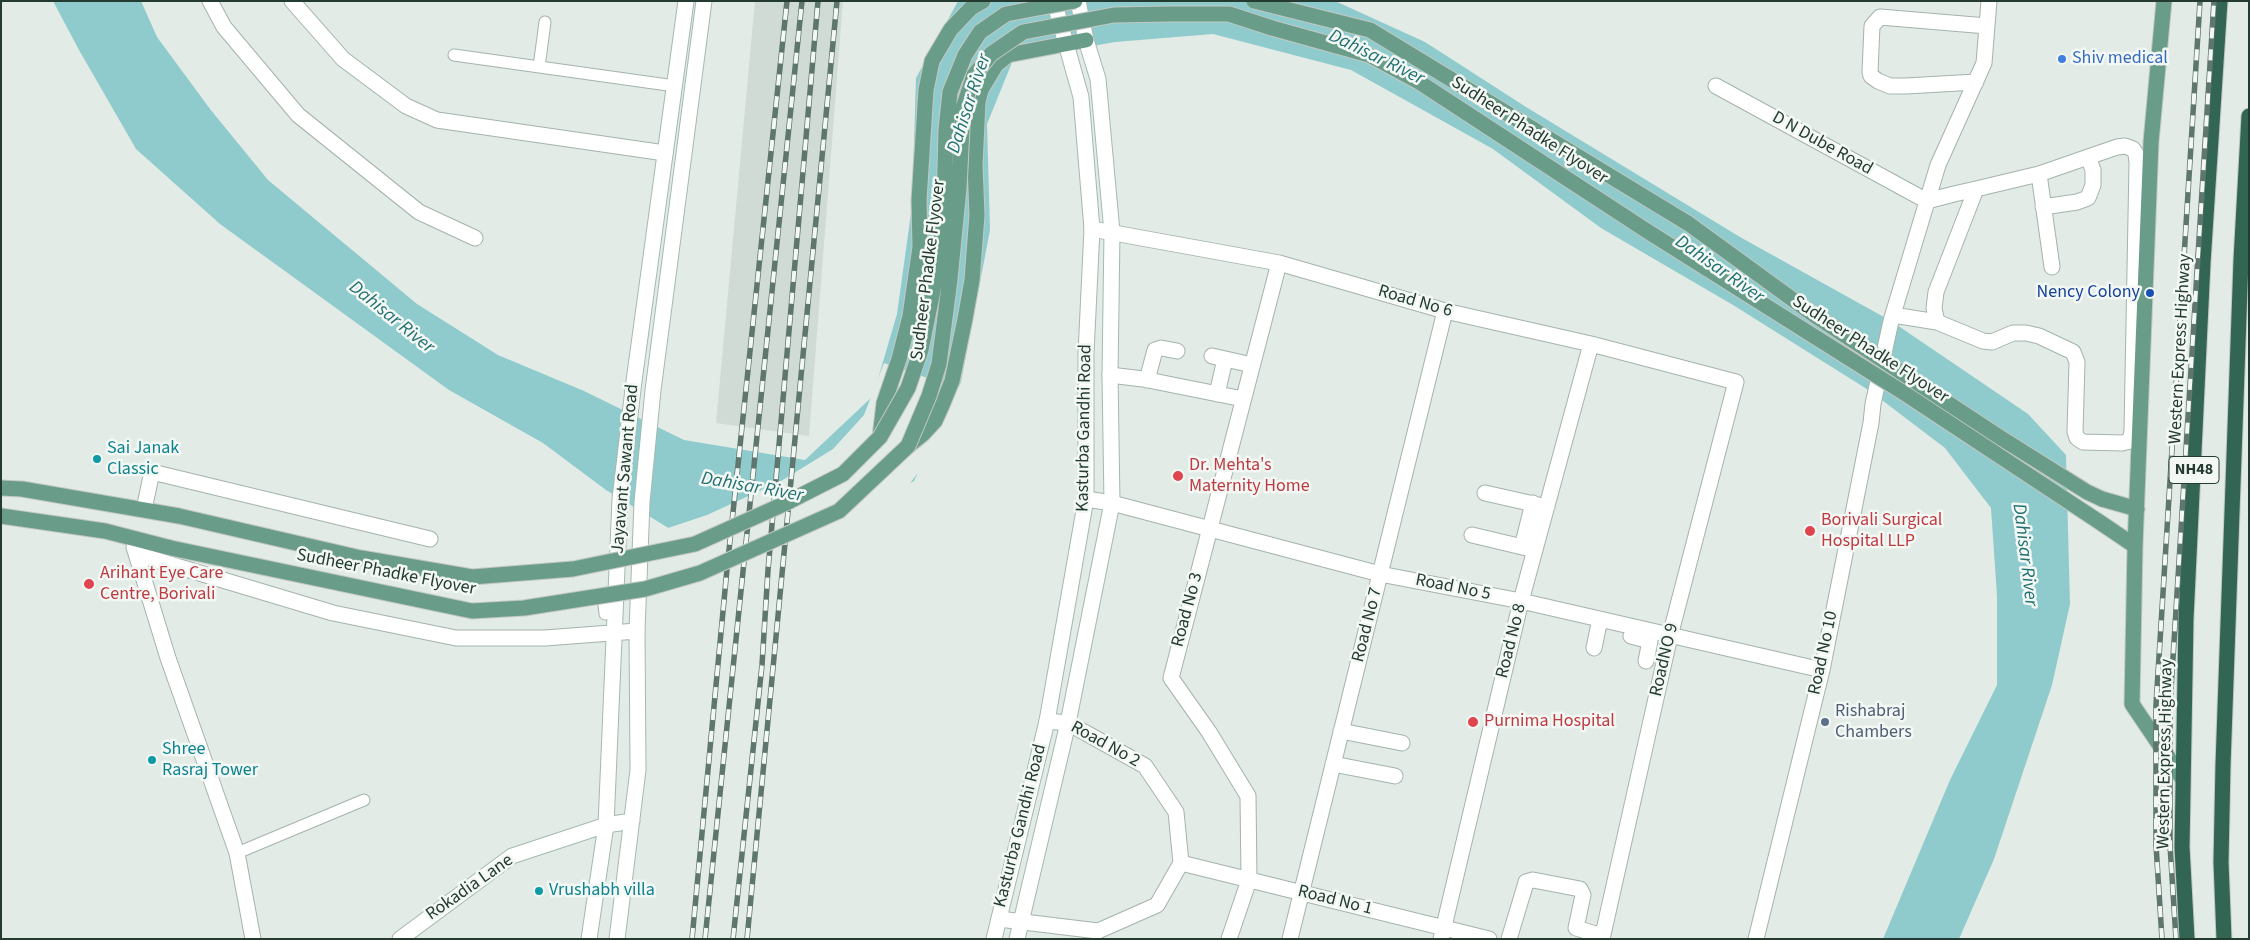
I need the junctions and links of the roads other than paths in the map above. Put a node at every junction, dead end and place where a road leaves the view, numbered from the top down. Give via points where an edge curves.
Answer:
1 (210, 1) edge
2 (292, 1) edge
3 (686, 1) edge
4 (704, 1) edge
5 (983, 1) edge
6 (1054, 1) edge
7 (1076, 1) edge
8 (1254, 1) edge
9 (1989, 1) edge
10 (2164, 1) edge
11 (2220, 1) edge
12 (545, 22) dead end
13 (1987, 26) junction
14 (1086, 40) junction
15 (1066, 44) junction
16 (454, 55) dead end
17 (539, 67) junction
18 (1976, 82) junction
19 (675, 86) junction
20 (1716, 86) dead end
21 (2249, 116) edge
22 (665, 153) junction
23 (2088, 157) junction
24 (2039, 174) junction
25 (1976, 189) junction
26 (1927, 201) junction
27 (2044, 207) junction
28 (1092, 229) junction
29 (1112, 232) junction
30 (475, 238) dead end
31 (1279, 263) junction
32 (2052, 267) dead end
33 (1445, 311) junction
34 (1892, 318) junction
35 (1936, 322) junction
36 (1591, 344) junction
37 (1177, 351) dead end
38 (1086, 353) junction
39 (1110, 357) junction
40 (1252, 365) junction
41 (1110, 375) junction
42 (1147, 380) junction
43 (1736, 382) joint
44 (1217, 394) junction
45 (1243, 399) junction
46 (880, 437) junction
47 (908, 446) junction
48 (1, 488) edge
49 (1485, 492) dead end
50 (1086, 499) junction
51 (1112, 502) junction
52 (1540, 505) junction
53 (144, 509) junction
54 (2137, 509) junction
55 (1, 516) edge
56 (1210, 528) junction
57 (1472, 535) dead end
58 (131, 538) junction
59 (430, 539) dead end
60 (2135, 546) junction
61 (1529, 548) junction
62 (136, 554) junction
63 (1380, 574) junction
64 (603, 596) junction
65 (1521, 601) junction
66 (609, 622) junction
67 (1607, 625) junction
68 (637, 631) junction
69 (1632, 631) junction
70 (1670, 636) junction
71 (1594, 648) dead end
72 (1665, 659) junction
73 (1822, 670) junction
74 (1047, 720) junction
75 (1068, 723) junction
76 (1345, 732) junction
77 (1402, 743) dead end
78 (1337, 764) junction
79 (1395, 776) dead end
80 (2182, 778) junction
81 (364, 800) dead end
82 (632, 821) junction
83 (606, 825) junction
84 (237, 853) junction
85 (1181, 863) junction
86 (1249, 880) junction
87 (1301, 892) junction
88 (999, 919) junction
89 (1022, 923) junction
90 (1442, 933) edge
91 (1602, 938) edge
92 (253, 939) edge
93 (400, 939) edge
94 (590, 939) edge
95 (617, 939) edge
96 (994, 939) edge
97 (1017, 939) edge
98 (1229, 939) edge
99 (1290, 939) edge
100 (1489, 939) edge
101 (1509, 939) edge
102 (1756, 939) edge
103 (2187, 939) edge
104 (2224, 939) edge

1 - 30 street via 224,26 298,114 419,212
2 - 22 street via 343,58 406,106 437,120
3 - 19 street, Jayavant Sawant Road
4 - 68 street, Jayavant Sawant Road via 653,390 642,502
5 - 46 main road via 951,28 932,61 926,90 919,200 920,246 910,316 884,403
6 - 15 street, Kasturba Gandhi Road, bridge
7 - 14 street, Kasturba Gandhi Road
7 - 46 main road, Sudheer Phadke Flyover, bridge via 1006,14 980,32 965,55 950,92 944,206 930,309 908,388
8 - 54 main road, Sudheer Phadke Flyover, bridge via 1370,30 1689,224 1830,326 2087,492
9 - 13 street, Road No 10
10 - 54 main road via 2151,142
11 - 80 highway, Western Express Highway / NH48 via 2203,263
12 - 17 lane
13 - 18 street, Road No 10 via 1984,62
13 - 18 street via 1880,18 1872,26 1870,72 1878,81 1890,86
14 - 15 main road
14 - 29 street, Kasturba Gandhi Road via 1098,79
15 - 28 street, Kasturba Gandhi Road via 1081,97
15 - 47 main road via 1008,56 996,65 981,90 975,165 977,215 965,319 952,381 935,421
16 - 17 lane
17 - 19 lane
18 - 26 street, Road No 10 via 1938,165
19 - 22 street, Jayavant Sawant Road
20 - 26 street, D N Dube Road
21 - 104 highway, NH48 via 2223,764
22 - 66 street, Jayavant Sawant Road via 634,381
23 - 24 street
23 - 27 street via 2093,170 2093,185 2088,198
23 - 35 street via 2125,146 2136,154 2130,441 2084,442 2077,438 2074,432 2077,362 2073,352 2026,332 2013,333 1992,342
24 - 25 street
24 - 27 street
25 - 26 street
25 - 35 street via 1936,292
26 - 34 street, Road No 10
27 - 32 street
28 - 29 street, Road No 6
28 - 38 street, Kasturba Gandhi Road
29 - 31 street, Road No 6
29 - 39 street, Kasturba Gandhi Road
31 - 33 street, Road No 6
31 - 40 street, Road No 3
33 - 36 street, Road No 6
33 - 63 street, Road No 7
34 - 35 street
34 - 73 street, Road No 10, bridge
36 - 43 street, Road No 6
36 - 52 street, Road No 8
37 - 42 street via 1154,350
38 - 39 street
38 - 50 street, Kasturba Gandhi Road
39 - 41 street, Kasturba Gandhi Road
40 - 44 street via 1219,357
40 - 45 street, Road No 3
41 - 42 street
41 - 51 street, Kasturba Gandhi Road
42 - 44 street
43 - 70 street, RoadNO 9
44 - 45 street
45 - 56 street, Road No 3
46 - 53 main road, Sudheer Phadke Flyover, bridge via 843,474 695,544 573,569 472,577 361,558
47 - 60 main road, Sudheer Phadke Flyover, bridge via 939,364 959,188 963,108 974,75 991,54 1024,32 1114,16 1229,14 1369,55 1419,82 1904,393
47 - 64 main road, Sudheer Phadke Flyover, bridge via 839,511 700,574
48 - 53 main road, Sudheer Phadke Flyover
49 - 52 street
50 - 51 street, Road No 5
50 - 74 street, Kasturba Gandhi Road
51 - 56 street, Road No 5
51 - 75 street, Kasturba Gandhi Road
52 - 61 street, Road No 8
53 - 59 street via 152,472
54 - 60 main road
55 - 58 main road, Sudheer Phadke Flyover via 105,531
56 - 63 street, Road No 5
56 - 86 street, Road No 3 via 1171,678 1248,796
57 - 61 street
58 - 62 street
58 - 64 main road, Sudheer Phadke Flyover, bridge via 472,611 524,608
60 - 80 main road via 2132,704
61 - 65 street, Road No 8
62 - 66 street via 333,613 456,638 545,638
62 - 84 street via 168,658
63 - 65 street, Road No 5
63 - 76 street, Road No 7
64 - 66 lane
65 - 67 street, Road No 5
65 - 90 street, Road No 8
66 - 68 street
66 - 83 street, Jayavant Sawant Road
67 - 69 street, Road No 5
67 - 71 street
68 - 82 street, Jayavant Sawant Road via 638,770
69 - 70 street, Road No 5
69 - 72 street via 1650,643 1645,657
70 - 72 street, RoadNO 9
70 - 73 street, Road No 5
72 - 91 street, RoadNO 9
73 - 102 street, Road No 10
74 - 75 street, Road No 2
74 - 88 street, Kasturba Gandhi Road
75 - 85 street, Road No 2 via 1144,766 1176,812
75 - 89 street, Kasturba Gandhi Road
76 - 77 street
76 - 78 street, Road No 7
78 - 79 street
78 - 87 street, Road No 7
80 - 103 highway, Western Express Highway / NH48
81 - 84 lane
82 - 83 street, Rokadia Lane
82 - 95 street, Jayavant Sawant Road
83 - 93 street, Rokadia Lane via 512,856
83 - 94 street, Jayavant Sawant Road
84 - 92 street
85 - 86 street, Road No 1
85 - 89 street via 1157,905 1098,931
86 - 87 street, Road No 1
86 - 98 street, Road No 3
87 - 90 street, Road No 1
87 - 99 street, Road No 7
88 - 89 street
88 - 96 street, Kasturba Gandhi Road
89 - 97 street, Kasturba Gandhi Road
90 - 100 street, Road No 1
91 - 101 street via 1576,928 1583,895 1580,889 1533,880 1526,882

